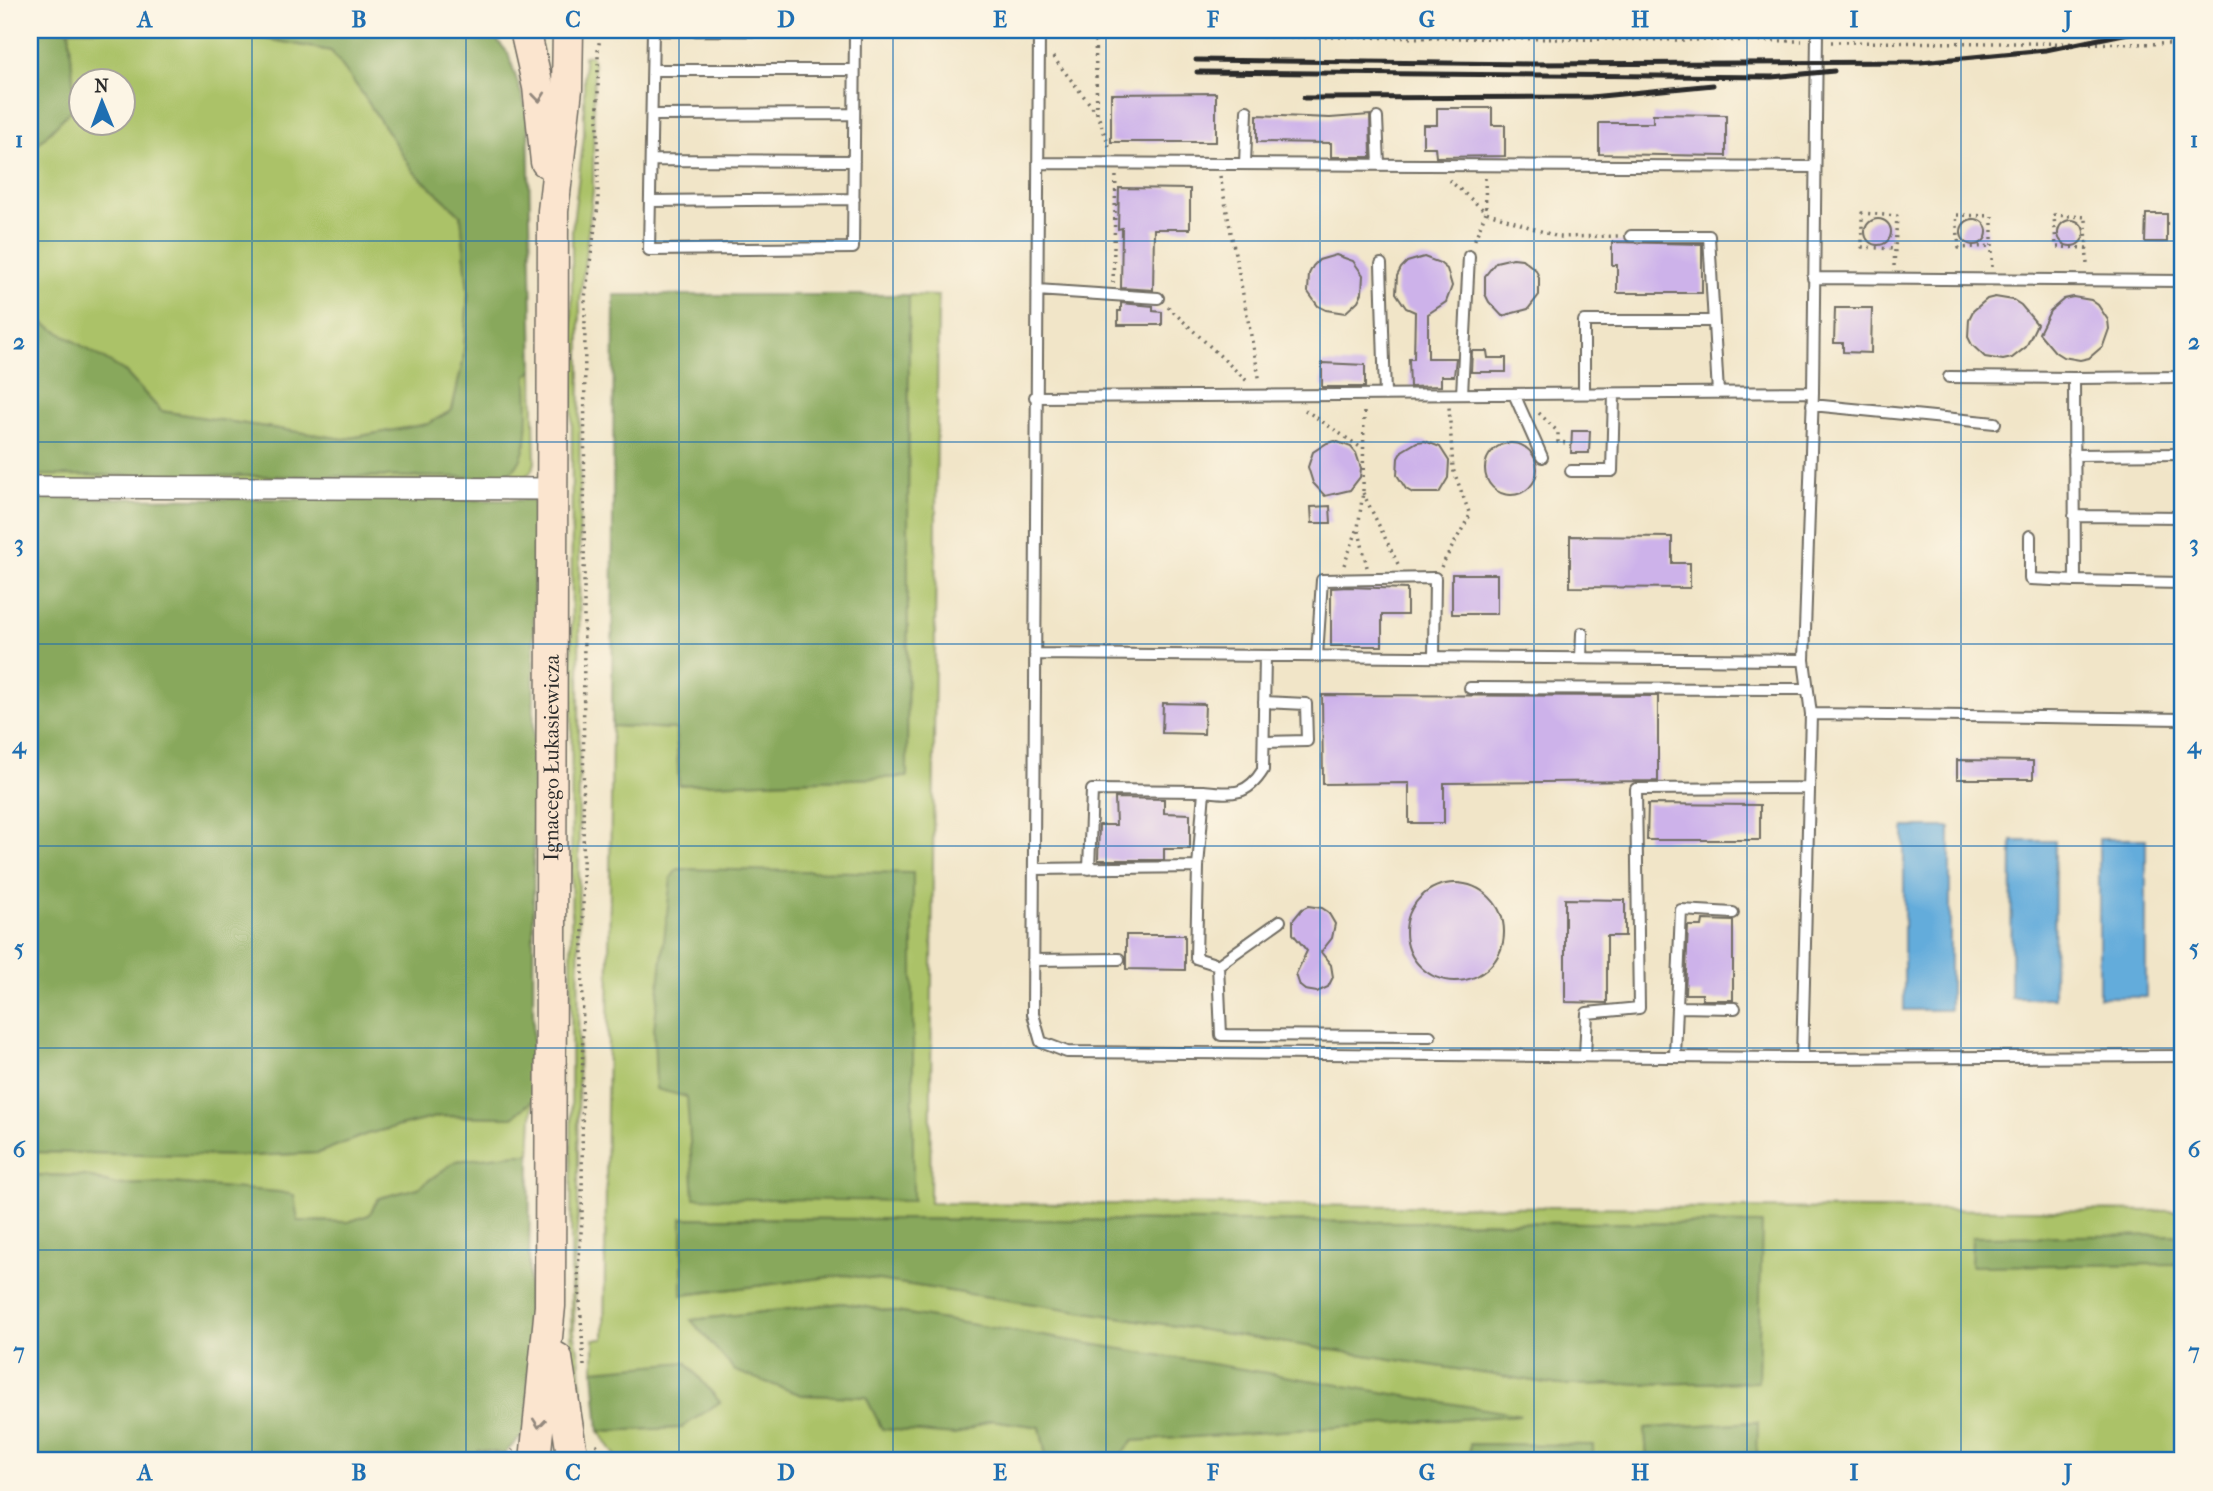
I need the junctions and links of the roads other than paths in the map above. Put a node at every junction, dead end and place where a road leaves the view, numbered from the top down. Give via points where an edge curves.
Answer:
1 (525, 30) edge
2 (716, 30) edge
3 (1039, 30) edge
4 (569, 32) edge
5 (1817, 36) edge
6 (653, 70) junction
7 (855, 70) junction
8 (1247, 111) dead end
9 (854, 114) junction
10 (652, 115) junction
11 (1377, 118) dead end
12 (651, 160) junction
13 (854, 161) junction
14 (1039, 163) junction
15 (1245, 164) junction
16 (1379, 165) junction
17 (1814, 167) junction
18 (854, 199) junction
19 (650, 201) junction
20 (552, 211) junction
21 (1632, 236) road end
22 (1469, 256) road end
23 (1381, 264) dead end
24 (1813, 278) junction
25 (2183, 281) edge
26 (1037, 290) junction
27 (1158, 298) road end
28 (1714, 321) junction
29 (1949, 377) dead end
30 (2183, 377) edge
31 (2074, 378) junction
32 (1813, 392) junction
33 (1718, 393) junction
34 (1462, 394) junction
35 (1517, 394) junction
36 (1584, 394) junction
37 (1614, 394) junction
38 (1385, 395) junction
39 (1035, 397) junction
40 (1812, 405) junction
41 (1994, 423) dead end
42 (2183, 454) edge
43 (2074, 455) junction
44 (1542, 457) dead end
45 (1571, 471) dead end
46 (30, 487) edge
47 (552, 489) junction
48 (2074, 516) junction
49 (2183, 517) edge
50 (2030, 536) dead end
51 (2075, 581) junction
52 (2183, 583) edge
53 (1582, 633) dead end
54 (1035, 654) junction
55 (1265, 656) junction
56 (1317, 656) junction
57 (1434, 657) junction
58 (1581, 658) junction
59 (1804, 660) junction
60 (1470, 688) dead end
61 (1807, 690) junction
62 (1264, 702) junction
63 (1811, 714) junction
64 (2183, 719) edge
65 (1264, 742) junction
66 (1809, 788) junction
67 (1204, 792) junction
68 (1198, 867) junction
69 (1034, 869) junction
70 (1089, 869) junction
71 (1733, 913) dead end
72 (1280, 921) dead end
73 (1119, 959) dead end
74 (1033, 960) junction
75 (1218, 965) junction
76 (1677, 1007) junction
77 (1735, 1008) dead end
78 (1430, 1036) dead end
79 (1585, 1056) junction
80 (1675, 1056) junction
81 (2183, 1056) edge
82 (1802, 1058) junction
83 (550, 1306) junction
84 (534, 1461) edge
85 (573, 1461) edge

1 -> 20 main road, Ignacego Łukasiewicza via 538,87
2 - 6 lane via 653,30
2 - 7 lane via 855,31
3 - 14 lane
4 - 20 main road, Ignacego Łukasiewicza
5 - 17 lane
6 - 7 lane
6 - 10 lane
7 - 9 lane
8 - 15 lane
9 - 10 lane
9 - 13 lane
10 - 12 lane
11 - 16 lane
12 - 13 lane
12 - 19 lane
13 - 18 lane
14 - 15 lane
14 - 26 lane
15 - 16 lane
16 - 17 lane
17 - 24 lane
18 - 19 lane
18 - 19 lane via 853,248 649,250
20 - 47 main road, Ignacego Łukasiewicza
21 - 28 lane via 1709,236
22 - 34 lane
23 - 38 lane
24 - 25 lane
24 - 32 lane
26 - 27 lane
26 - 39 lane
28 - 33 lane
28 - 36 lane via 1584,321
29 - 31 lane
30 - 31 lane
31 - 43 lane
32 - 33 lane
32 - 40 lane
33 - 37 lane
34 - 35 lane
34 - 38 lane
35 - 36 lane
35 - 44 lane
36 - 37 lane
37 - 45 lane via 1612,471
38 - 39 lane
39 - 54 lane
40 - 41 lane
40 - 59 lane
42 - 43 lane
43 - 48 lane
46 - 47 street
47 - 83 main road, Ignacego Łukasiewicza
48 - 49 lane
48 - 51 lane
50 - 51 lane via 2030,579
51 - 52 lane
53 - 58 lane
54 - 55 lane
54 - 69 lane
55 - 56 lane
55 - 62 lane
56 - 57 lane
56 - 57 lane via 1322,580 1435,578
57 - 58 lane
58 - 59 lane
59 - 61 lane
60 - 61 lane
61 - 63 lane
62 - 65 lane
62 - 65 lane via 1306,704 1307,741
63 - 64 lane
63 - 66 lane
65 - 67 lane via 1263,769 1253,785 1238,792
66 - 79 lane via 1636,789 1639,1008 1587,1013
66 - 82 lane
67 - 68 lane
67 - 70 lane via 1092,790
68 - 70 lane
68 - 75 lane via 1196,958
69 - 70 lane
69 - 74 lane
71 - 76 lane via 1681,910
72 - 75 lane
73 - 74 lane
74 - 79 lane via 1032,1014 1041,1042 1067,1052
75 - 78 lane via 1221,1035
76 - 77 lane
76 - 80 lane
79 - 80 lane
80 - 82 lane
81 - 82 lane
83 -> 84 main road, Ignacego Łukasiewicza
83 - 85 main road, Ignacego Łukasiewicza

